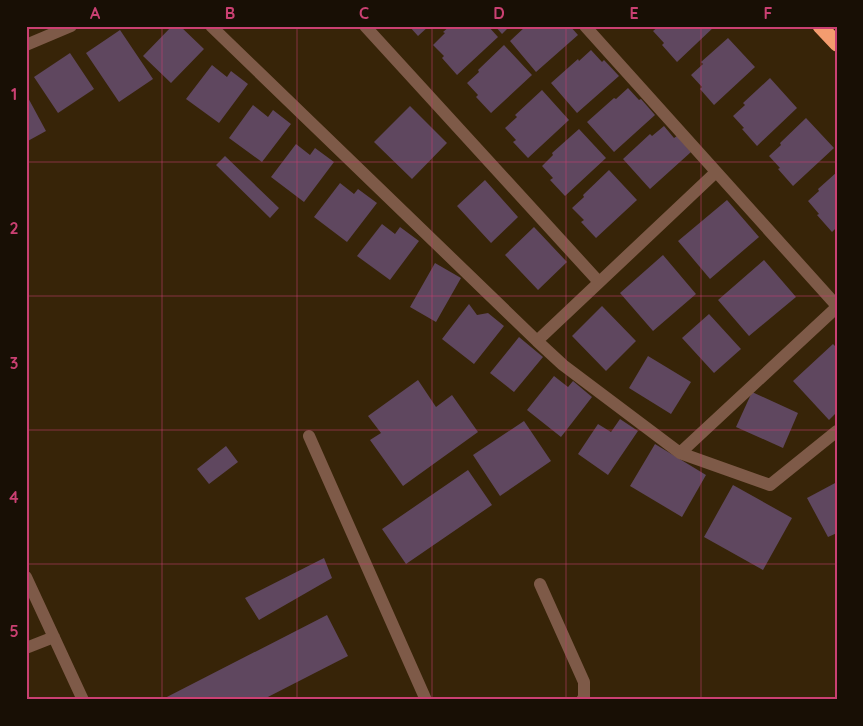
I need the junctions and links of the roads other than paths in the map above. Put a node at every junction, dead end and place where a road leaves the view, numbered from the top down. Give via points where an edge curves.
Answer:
1 (71, 26) edge
2 (211, 26) edge
3 (365, 26) edge
4 (585, 26) edge
5 (820, 26) edge
6 (837, 44) edge
7 (26, 45) edge
8 (716, 172) junction
9 (600, 282) junction
10 (837, 307) edge
11 (537, 341) junction
12 (837, 431) edge
13 (309, 436) dead end
14 (680, 453) junction
15 (26, 577) edge
16 (540, 584) dead end
17 (54, 637) junction
18 (26, 648) edge
19 (83, 700) edge
20 (426, 700) edge
21 (582, 700) edge

1 - 7 street
2 - 11 street
3 - 9 street
4 - 8 street
5 - 6 highway
8 - 9 street
8 - 10 street
9 - 11 street
10 - 14 street
11 - 14 street via 563,365
12 - 14 street via 770,485
13 - 20 street
15 - 17 street
16 - 21 street via 584,682
17 - 18 street
17 - 19 street

